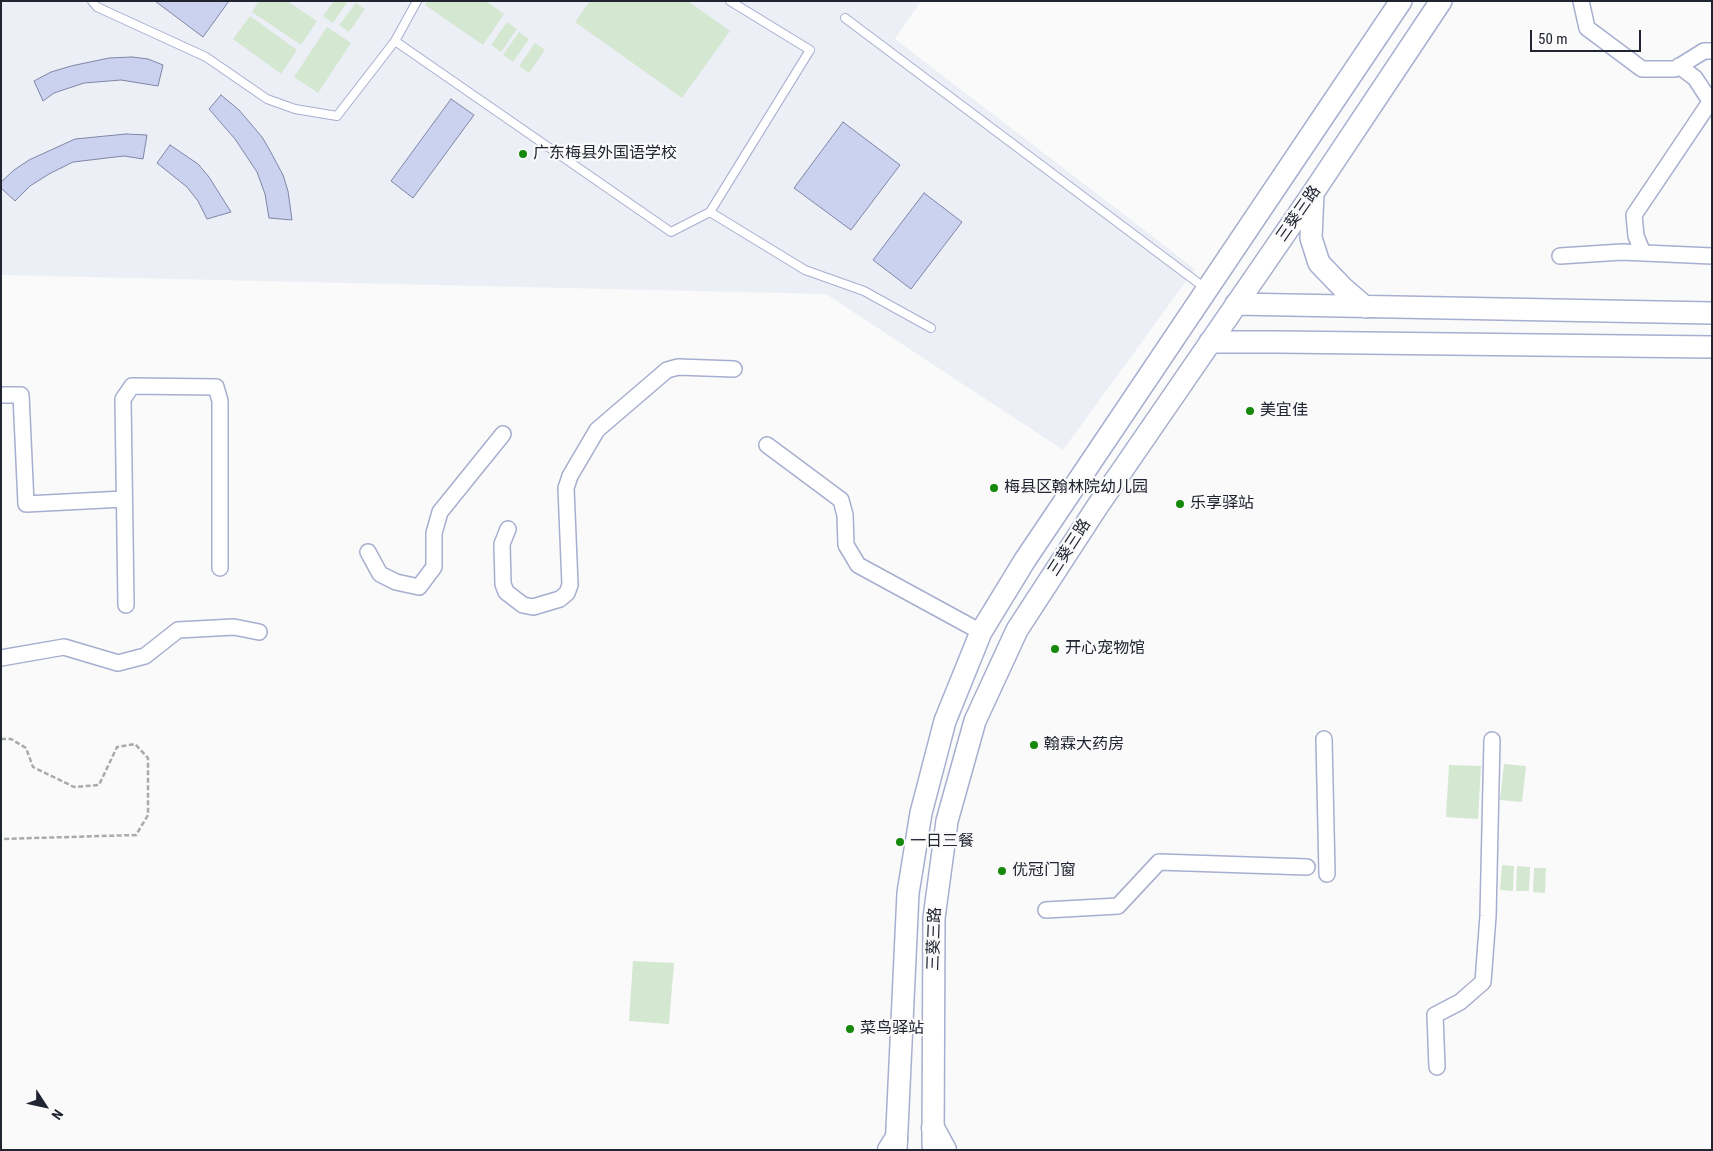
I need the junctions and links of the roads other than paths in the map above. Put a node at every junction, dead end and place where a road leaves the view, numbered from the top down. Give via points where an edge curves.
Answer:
1 (92, 1) edge
2 (418, 1) edge
3 (730, 1) edge
4 (1401, 1) edge
5 (1441, 1) edge
6 (1581, 1) edge
7 (845, 18) dead end
8 (395, 40) junction
9 (1712, 51) edge
10 (1679, 66) junction
11 (1711, 100) edge
12 (1313, 193) junction
13 (710, 212) junction
14 (1643, 253) junction
15 (1560, 256) dead end
16 (1712, 256) edge
17 (1208, 290) junction
18 (1236, 304) junction
19 (1365, 307) junction
20 (1712, 313) edge
21 (931, 328) dead end
22 (1210, 342) junction
23 (1712, 347) edge
24 (734, 369) dead end
25 (1, 395) edge
26 (503, 434) dead end
27 (767, 445) dead end
28 (124, 499) junction
29 (508, 529) dead end
30 (368, 552) dead end
31 (220, 568) dead end
32 (126, 604) dead end
33 (258, 632) dead end
34 (981, 632) junction
35 (1, 658) edge
36 (1324, 739) dead end
37 (1492, 740) dead end
38 (1308, 867) dead end
39 (1327, 874) dead end
40 (1046, 910) dead end
41 (1437, 1066) dead end
42 (933, 1139) edge
43 (894, 1146) edge
44 (945, 1150) edge

1 - 8 lane via 96,7 206,56 267,99 295,109 336,116
2 - 8 lane
3 - 13 lane via 810,50
4 - 17 street, 三葵三路
5 - 12 street, 三葵三路
6 - 10 street via 1587,28 1642,69 1675,69
7 - 17 lane
8 - 13 lane via 671,232
9 - 10 street
10 - 11 street via 1695,78
11 - 14 street via 1634,215 1636,236
12 - 18 street, 三葵三路
12 - 19 street via 1311,238 1319,262
13 - 21 lane via 805,270 864,291
14 - 15 street
14 - 16 street
17 - 34 street, 三葵三路 via 1025,560
18 - 19 street
18 - 22 street, 三葵三路
19 - 20 street
22 - 23 street
22 - 42 street, 三葵三路 via 1017,630 975,721 947,821 934,918
24 - 29 street via 678,367 667,370 596,430 566,488 570,585 560,599 533,607 523,605 506,592 502,544
25 - 28 street via 20,395 26,504
26 - 30 street via 440,512 434,533 434,567 419,587 396,582 380,574
27 - 34 street via 841,500 846,545 858,565
28 - 31 street via 123,398 132,386 216,387 220,401
28 - 32 street
33 - 35 street via 234,627 178,630 145,656 118,663 64,647
34 - 43 street, 三葵三路 via 945,721 921,813 908,892
36 - 39 street
37 - 41 street via 1488,916 1483,982 1460,1002 1435,1015
38 - 40 street via 1159,862 1118,906
42 - 44 main road

